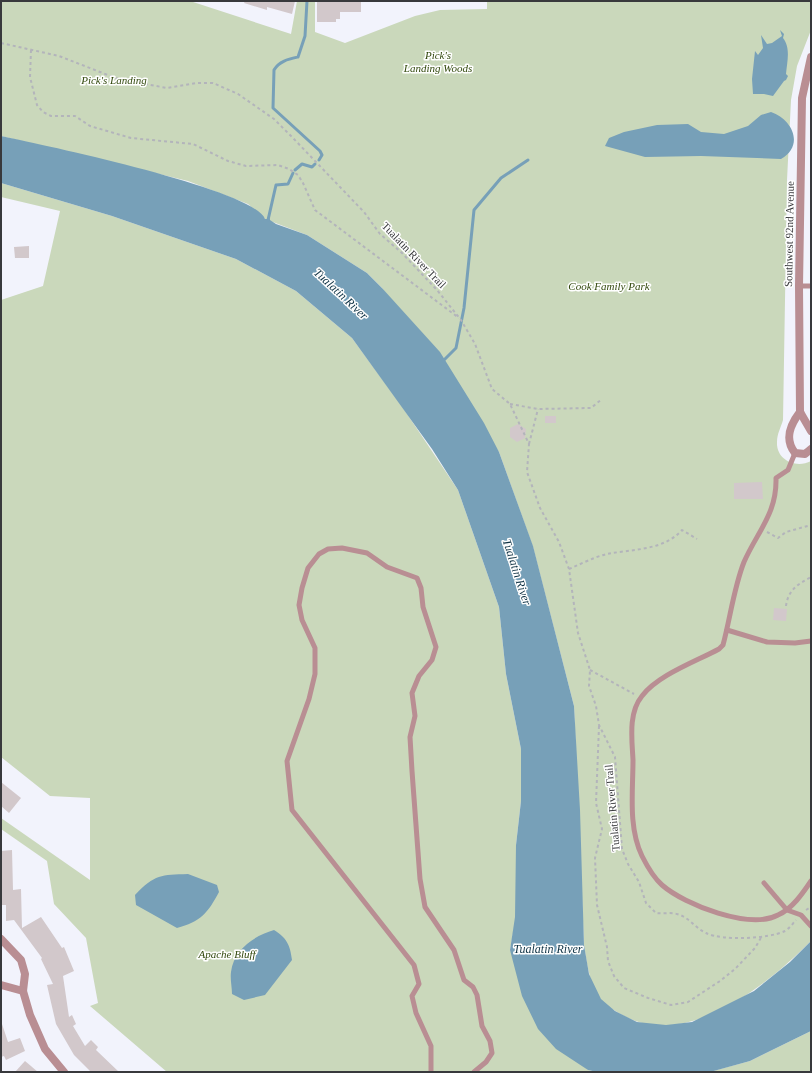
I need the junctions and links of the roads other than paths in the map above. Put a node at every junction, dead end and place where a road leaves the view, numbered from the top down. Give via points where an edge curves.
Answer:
1 (811, 57) edge
2 (799, 286) junction
3 (811, 286) edge
4 (800, 412) junction
5 (811, 431) edge
6 (811, 449) edge
7 (795, 453) junction
8 (727, 630) junction
9 (811, 641) edge
10 (811, 880) edge
11 (764, 883) dead end
12 (787, 910) junction
13 (811, 926) edge
14 (1, 939) edge
15 (1, 985) edge
16 (23, 991) junction
17 (64, 1072) edge
18 (431, 1072) edge
19 (474, 1072) edge

1 - 2 street, Southwest 92nd Avenue via 802,98
2 - 3 lane
2 - 4 street, Southwest 92nd Avenue
4 - 5 street, Southwest 92nd Avenue
4 - 7 street via 792,422 789,432 790,444
6 - 7 street via 805,454
7 - 8 lane via 788,470 776,478 774,503 742,568
8 - 9 lane via 767,642
8 - 12 lane via 723,645 719,649 663,678 640,697 634,711 634,827 641,855 652,872 663,886 687,900 727,916 746,920 758,920
10 - 12 lane
11 - 12 lane
12 - 13 lane via 801,915
14 - 16 street via 22,960 25,974
15 - 16 street
16 - 17 street via 45,1049
18 - 19 lane via 431,1046 416,1013 412,996 419,984 414,965 292,810 287,761 315,674 315,648 302,620 299,605 308,568 319,554 328,549 342,548 367,553 388,567 417,578 421,588 423,607 436,647 432,660 419,676 412,693 415,716 410,737 420,879 425,907 454,950 464,980 473,987 477,995 482,1026 490,1041 492,1053

